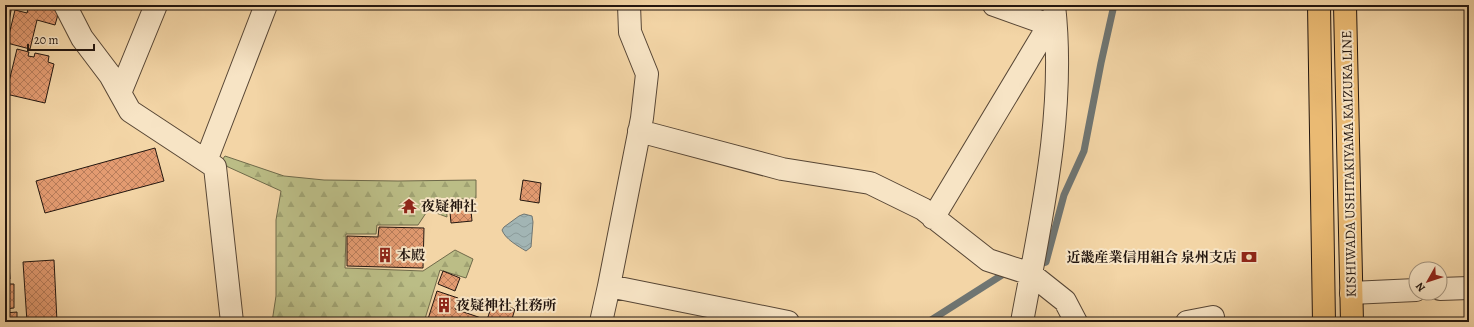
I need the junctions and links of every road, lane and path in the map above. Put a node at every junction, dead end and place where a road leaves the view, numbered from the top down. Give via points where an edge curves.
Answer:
1 (65, 5) edge
2 (156, 5) edge
3 (629, 5) edge
4 (994, 5) edge
5 (1318, 5) edge
6 (1345, 5) edge
7 (262, 6) edge
8 (1053, 15) edge
9 (120, 93) junction
10 (639, 131) junction
11 (206, 161) junction
12 (933, 218) junction
13 (1031, 274) junction
14 (609, 286) junction
15 (1469, 288) edge
16 (1448, 289) edge
17 (1408, 290) edge
18 (1351, 293) junction
19 (1213, 317) dead end
20 (232, 322) edge
21 (601, 322) edge
22 (788, 322) edge
23 (1022, 322) edge
24 (1076, 322) edge
25 (1187, 322) edge
26 (1324, 322) edge
27 (1352, 322) edge

1 - 9 street via 82,38 110,75
2 - 9 street
3 - 10 street via 630,32 647,74
4 - 8 street
5 - 26 main road, KISHIWADA USHITAKIYAMA KAIZUKA LINE
6 - 18 main road, KISHIWADA USHITAKIYAMA KAIZUKA LINE
7 - 11 street
8 - 12 street
8 - 13 street via 1057,30 1056,109 1046,191
9 - 11 street via 130,111
10 - 12 street via 782,169 870,183 923,209
10 - 14 street
11 - 20 street via 215,167
12 - 13 street via 988,260
13 - 23 street
13 - 24 street via 1065,301
14 - 21 street
14 - 22 street
15 - 16 street
17 - 18 street
18 - 27 main road, KISHIWADA USHITAKIYAMA KAIZUKA LINE
19 - 25 street

